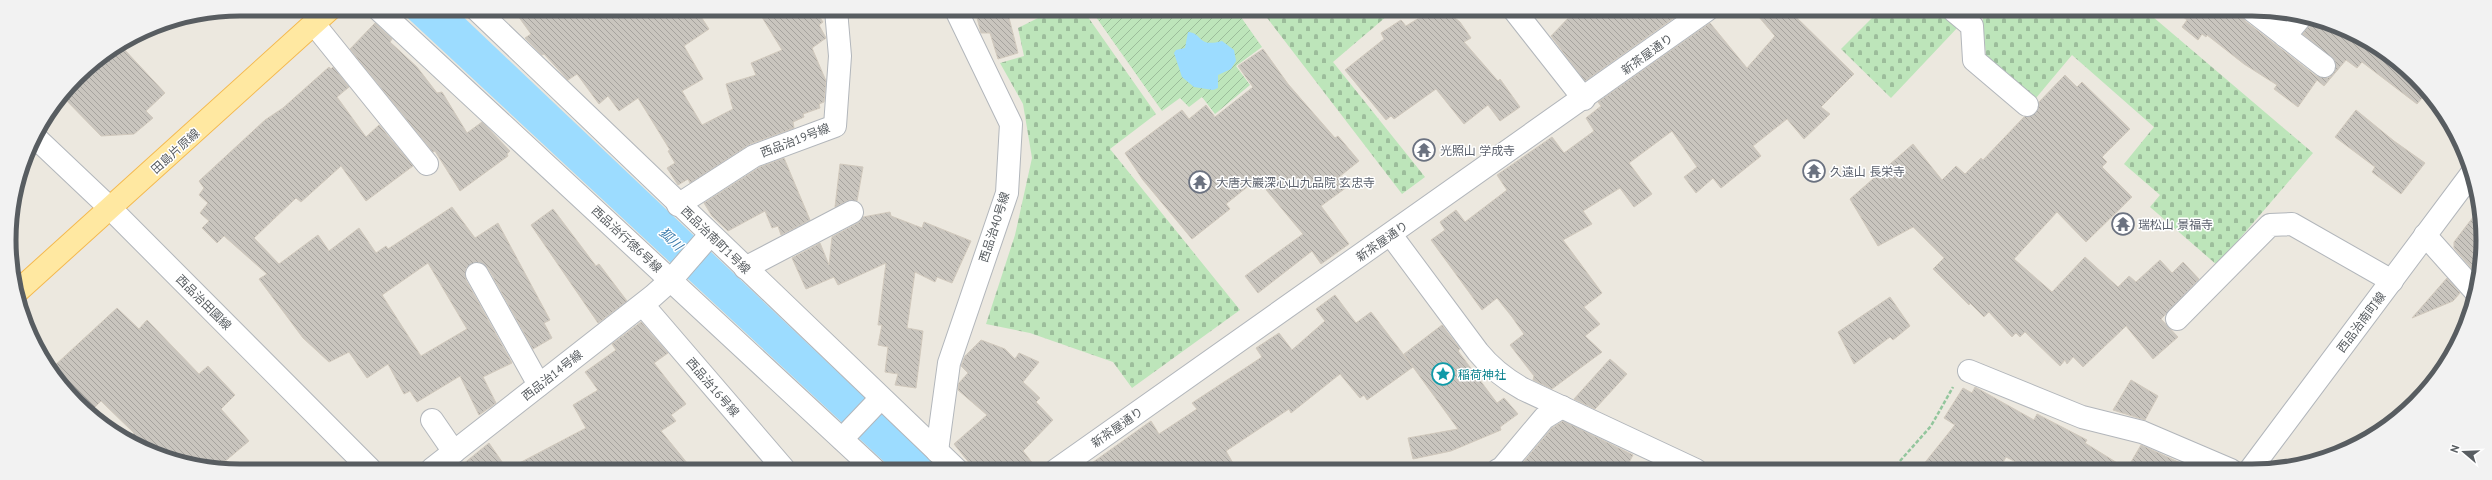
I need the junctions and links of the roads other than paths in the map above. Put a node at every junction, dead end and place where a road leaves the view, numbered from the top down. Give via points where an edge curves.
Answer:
1 (323, 16) edge
2 (386, 16) edge
3 (483, 16) edge
4 (837, 16) edge
5 (959, 16) edge
6 (1519, 16) edge
7 (1699, 16) edge
8 (1960, 16) edge
9 (2260, 16) edge
10 (2298, 21) edge
11 (314, 24) junction
12 (2286, 36) junction
13 (2324, 66) dead end
14 (1584, 99) junction
15 (2027, 105) dead end
16 (39, 141) edge
17 (428, 164) dead end
18 (2467, 179) edge
19 (678, 205) junction
20 (111, 209) junction
21 (852, 212) dead end
22 (1391, 235) junction
23 (2425, 235) junction
24 (707, 238) junction
25 (745, 268) junction
26 (477, 274) dead end
27 (673, 277) junction
28 (2392, 281) junction
29 (2471, 287) edge
30 (21, 288) edge
31 (643, 304) junction
32 (2177, 319) dead end
33 (1969, 372) road end
34 (539, 385) junction
35 (881, 398) junction
36 (1562, 407) junction
37 (432, 420) dead end
38 (842, 439) junction
39 (937, 451) junction
40 (454, 452) junction
41 (363, 464) edge
42 (438, 464) edge
43 (779, 464) edge
44 (869, 464) edge
45 (951, 464) edge
46 (1065, 464) edge
47 (1505, 464) edge
48 (1683, 464) edge
49 (2217, 464) edge
50 (2255, 464) edge

1 - 11 main road, 田島片原線
2 - 27 street, 西品治行徳6号線
3 - 19 street, 西品治南町1号線
4 - 19 street, 西品治19号線 via 840,56 835,126 754,156
5 - 39 street, 西品治40号線 via 1011,124 1007,193 948,363
6 - 14 street
7 - 14 street, 新茶屋通り
8 - 15 street via 1972,26 1974,60
9 - 12 street
10 - 12 street
11 - 17 street
11 - 20 main road, 田島片原線
12 - 13 street
14 - 22 street, 新茶屋通り
16 - 20 street, 西品治田園線
18 - 23 street, 西品治南町線
19 - 24 street, 西品治南町1号線
20 - 30 main road, 田島片原線
20 - 41 street, 西品治田園線
21 - 25 street
22 - 36 street via 1490,367 1523,389
22 - 46 street, 新茶屋通り
23 - 28 street, 西品治南町線
23 - 29 street
24 - 25 street, 西品治南町1号線
24 - 27 street, 西品治14号線
25 - 35 street, 西品治南町1号線
26 - 34 street
27 - 31 street, 西品治14号線
27 - 38 street, 西品治行徳6号線
28 - 32 street via 2292,224 2270,225
28 - 50 street, 西品治南町線
31 - 34 street, 西品治14号線
31 - 43 street, 西品治16号線
33 - 49 street via 2082,417 2142,432
34 - 40 street, 西品治14号線
35 - 38 street
35 - 39 street, 西品治南町1号線
36 - 47 street via 1544,418
36 - 48 street
37 - 40 street
38 - 44 street, 西品治行徳6号線
39 - 45 street, 西品治南町1号線
40 - 42 street, 西品治14号線

